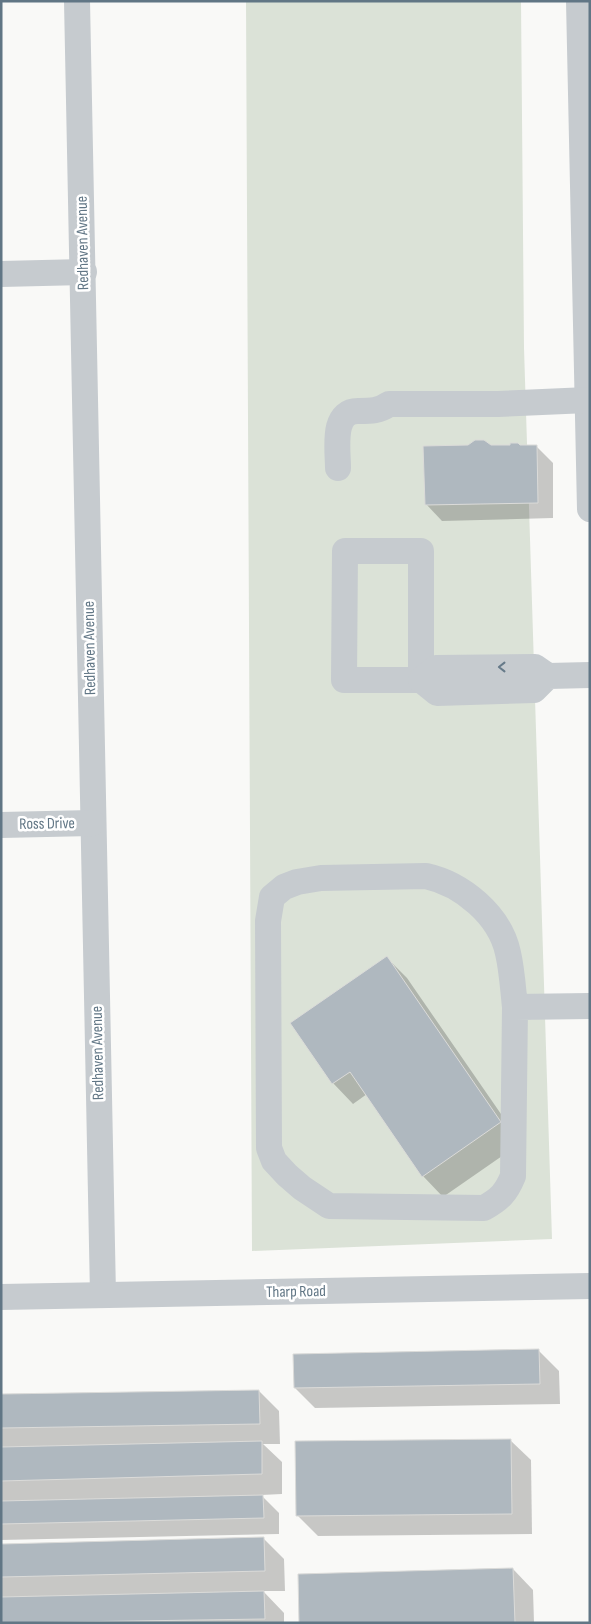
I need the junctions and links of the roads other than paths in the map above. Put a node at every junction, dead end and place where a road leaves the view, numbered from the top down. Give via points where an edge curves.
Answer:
1 (77, 1) edge
2 (579, 1) edge
3 (84, 272) junction
4 (1, 274) edge
5 (588, 317) edge
6 (588, 400) junction
7 (338, 468) dead end
8 (590, 509) edge
9 (590, 675) edge
10 (421, 680) junction
11 (92, 823) junction
12 (1, 825) edge
13 (590, 1006) edge
14 (515, 1007) junction
15 (590, 1286) edge
16 (103, 1295) junction
17 (1, 1298) edge

1 - 3 street, Redhaven Avenue
2 - 5 street
3 - 4 street
3 - 11 street, Redhaven Avenue
5 - 6 street
6 - 7 street via 389,404 381,410 348,412 338,426
6 - 8 street
9 - 10 street via 548,676 534,667 436,668
10 - 10 street via 344,680 344,551 421,551
11 - 12 street, Ross Drive
11 - 16 street, Redhaven Avenue
13 - 14 street
14 - 14 street via 508,951 500,933 490,917 456,887 426,876 321,878 284,887 272,897 268,921 269,1148 274,1161 302,1188 329,1206 484,1208 500,1200 513,1176
15 - 16 street, Tharp Road
16 - 17 street, Tharp Road

